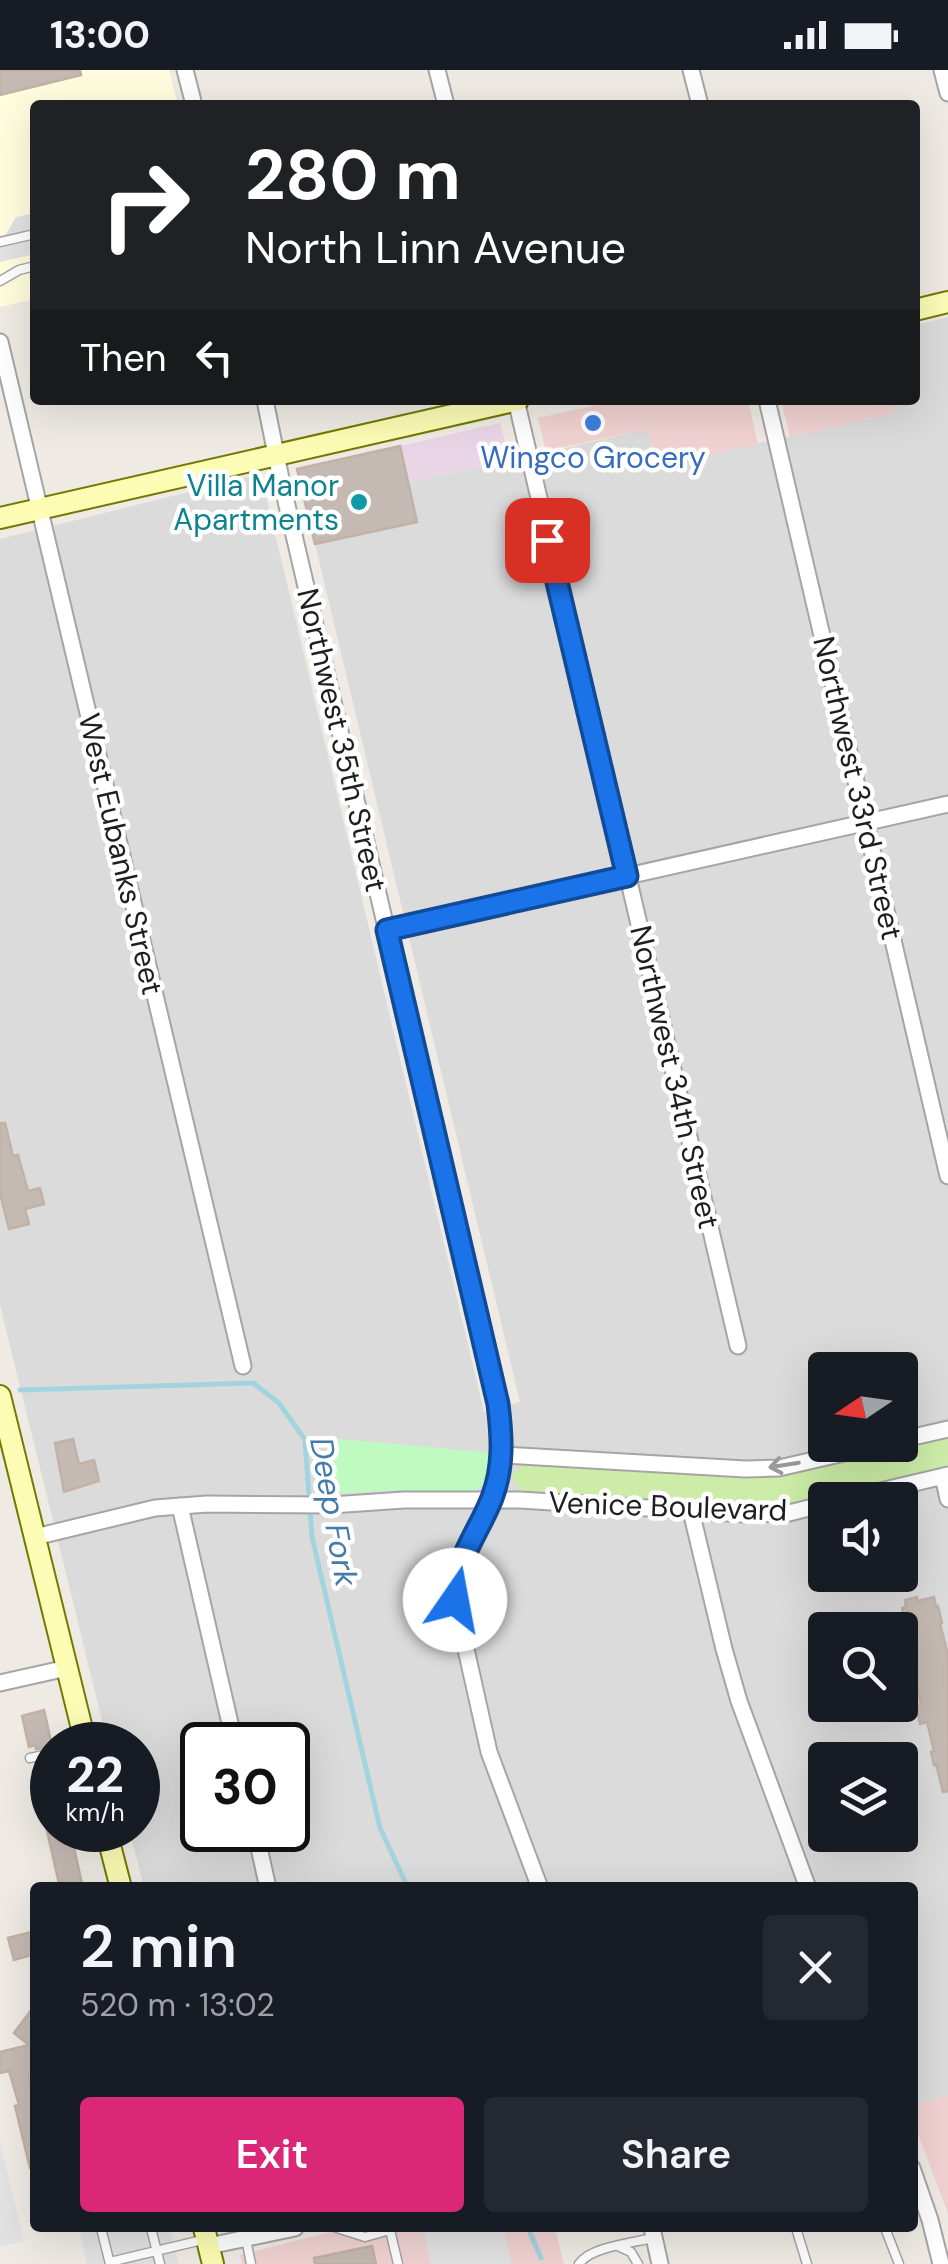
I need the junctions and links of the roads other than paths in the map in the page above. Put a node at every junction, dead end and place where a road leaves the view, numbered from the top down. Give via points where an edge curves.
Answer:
1 (185, 70) edge
2 (437, 70) edge
3 (691, 70) edge
4 (942, 70) edge
5 (948, 94) edge
6 (193, 100) edge
7 (445, 100) edge
8 (699, 100) edge
9 (30, 235) edge
10 (0, 242) edge
11 (30, 267) edge
12 (0, 281) edge
13 (948, 302) edge
14 (920, 309) edge
15 (0, 342) edge
16 (266, 405) edge
17 (494, 405) edge
18 (517, 405) edge
19 (768, 405) edge
20 (276, 455) junction
21 (39, 509) junction
22 (0, 518) edge
23 (948, 804) edge
24 (867, 823) junction
25 (627, 876) junction
26 (387, 930) junction
27 (948, 1176) edge
28 (738, 1346) dead end
29 (243, 1366) dead end
30 (0, 1396) edge
31 (948, 1430) edge
32 (918, 1436) edge
33 (7, 1455) edge
34 (502, 1455) junction
35 (808, 1461) edge
36 (945, 1475) edge
37 (916, 1482) edge
38 (948, 1498) edge
39 (491, 1500) junction
40 (180, 1506) junction
41 (808, 1508) edge
42 (692, 1510) junction
43 (34, 1537) junction
44 (67, 1668) junction
45 (0, 1683) edge
46 (80, 1722) edge
47 (230, 1722) edge
48 (111, 1852) edge
49 (259, 1852) edge
50 (119, 1882) edge
51 (267, 1882) edge
52 (538, 1882) edge
53 (806, 1882) edge
54 (918, 2185) edge
55 (102, 2232) edge
56 (152, 2232) edge
57 (275, 2232) edge
58 (349, 2232) edge
59 (383, 2232) edge
60 (390, 2232) edge
61 (653, 2232) edge
62 (797, 2232) edge
63 (887, 2232) edge
64 (246, 2238) junction
65 (208, 2244) edge
66 (618, 2246) junction
67 (157, 2252) junction
68 (110, 2263) edge
69 (160, 2264) edge
70 (251, 2264) edge
71 (398, 2264) edge
72 (579, 2264) edge
73 (638, 2264) edge
74 (660, 2264) edge
75 (807, 2264) edge
76 (900, 2264) edge
77 (941, 2264) edge

1 - 6 street
2 - 7 street
3 - 8 street
4 - 5 street
9 - 10 lane
11 - 12 lane
13 - 14 street
15 - 21 street, West Eubanks Street
16 - 20 street, Northwest 35th Street
17 - 20 street
18 - 25 street, Northwest 34th Street
19 - 24 street, Northwest 33rd Street
20 - 21 street
20 - 26 street, Northwest 35th Street
21 - 22 street
21 - 29 street, West Eubanks Street
23 - 24 street
24 - 25 street
24 - 27 street, Northwest 33rd Street
25 - 26 street
25 - 28 street, Northwest 34th Street
26 - 34 street, Northwest 35th Street via 498,1404
30 - 33 street
31 - 32 street
33 - 43 street
35 -> 34 street, Venice Boulevard via 745,1468
34 - 39 street, Northwest 35th Street
36 - 37 street
36 - 38 street
39 - 40 street, Venice Boulevard
39 - 42 street, Venice Boulevard
39 - 52 street, Northwest 35th Street via 461,1559 455,1600 489,1752
40 - 43 street, Venice Boulevard
40 - 47 street
41 - 42 street, Venice Boulevard
42 - 53 street via 735,1688
43 - 44 street
44 - 45 street
44 - 46 street
48 - 50 street
49 - 51 street
54 - 77 street
55 - 68 lane
56 - 67 lane
57 - 64 street
58 - 59 lane
60 - 71 lane
61 - 66 lane
61 - 74 street
62 - 75 lane
63 - 76 lane
64 - 65 street
64 - 70 lane
65 - 67 lane
66 - 72 lane via 586,2255
66 - 73 lane
67 - 68 lane
67 - 69 lane

